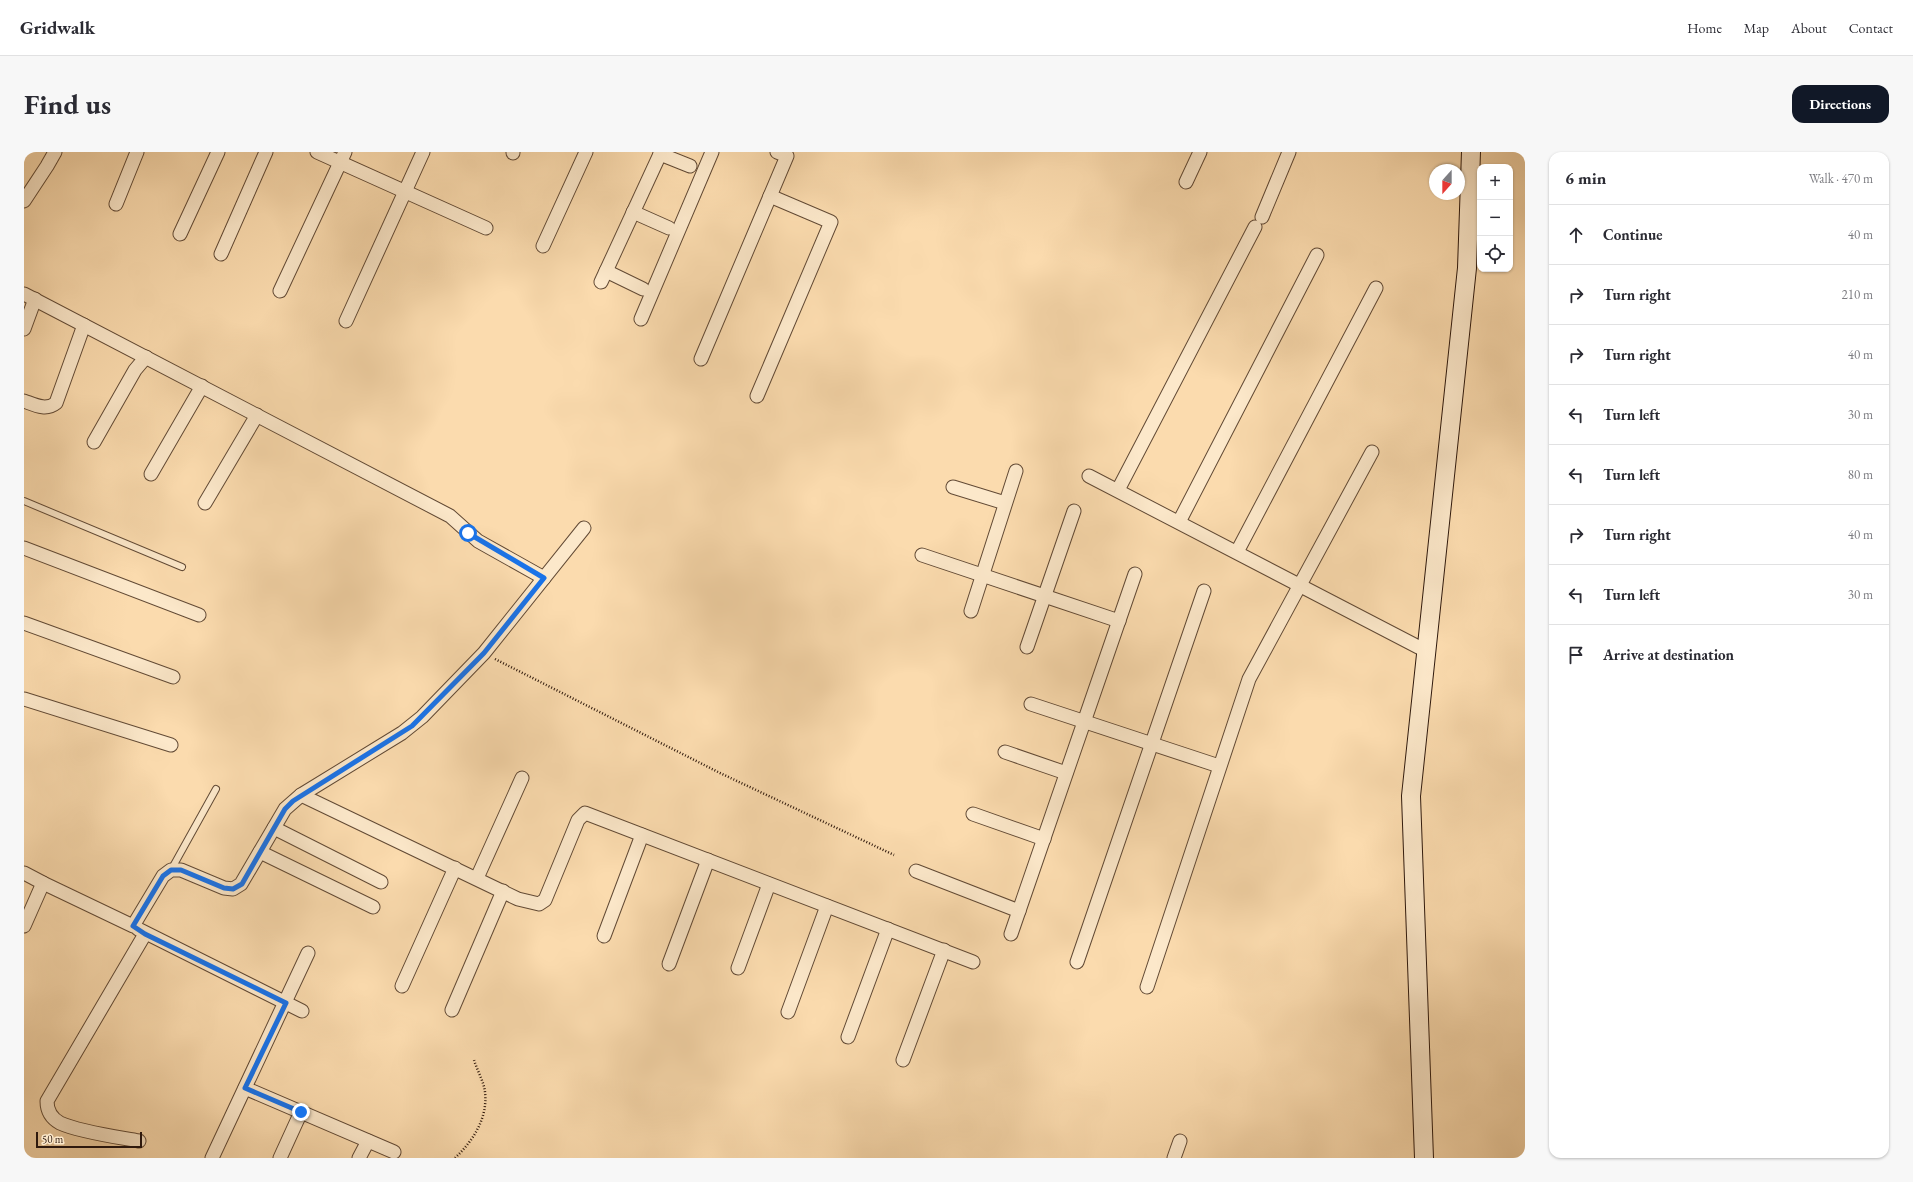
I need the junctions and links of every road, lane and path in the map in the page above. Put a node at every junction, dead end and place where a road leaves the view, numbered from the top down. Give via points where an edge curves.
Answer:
1 (55, 152) edge
2 (137, 152) edge
3 (218, 152) edge
4 (266, 152) edge
5 (317, 152) edge
6 (423, 152) edge
7 (586, 152) edge
8 (712, 152) edge
9 (777, 152) edge
10 (1200, 152) edge
11 (1289, 152) edge
12 (1471, 152) edge
13 (661, 153) edge
14 (343, 157) edge
15 (690, 166) dead end
16 (1186, 182) dead end
17 (405, 191) junction
18 (770, 196) junction
19 (24, 201) edge
20 (116, 204) dead end
21 (633, 212) junction
22 (486, 228) dead end
23 (668, 228) dead end
24 (180, 234) dead end
25 (543, 246) dead end
26 (221, 254) dead end
27 (1317, 255) dead end
28 (1376, 288) dead end
29 (643, 289) dead end
30 (280, 291) dead end
31 (29, 297) edge
32 (641, 319) dead end
33 (346, 321) dead end
34 (84, 325) junction
35 (24, 329) edge
36 (146, 357) junction
37 (701, 359) dead end
38 (202, 386) junction
39 (757, 396) dead end
40 (24, 401) edge
41 (257, 415) junction
42 (94, 442) dead end
43 (1372, 452) dead end
44 (1016, 471) dead end
45 (151, 474) dead end
46 (1089, 476) dead end
47 (953, 487) dead end
48 (1118, 490) junction
49 (24, 501) edge
50 (205, 503) dead end
51 (1005, 503) junction
52 (1074, 511) dead end
53 (1179, 522) junction
54 (584, 528) dead end
55 (24, 548) edge
56 (1237, 552) junction
57 (922, 555) dead end
58 (182, 567) dead end
59 (1135, 574) dead end
60 (982, 575) junction
61 (544, 578) junction
62 (1299, 585) junction
63 (1204, 590) dead end
64 (1044, 596) junction
65 (971, 611) dead end
66 (199, 615) dead end
67 (1119, 621) junction
68 (24, 624) edge
69 (1027, 647) dead end
70 (1426, 651) junction
71 (484, 653) junction
72 (173, 677) dead end
73 (24, 699) edge
74 (1031, 704) dead end
75 (1084, 721) junction
76 (171, 745) dead end
77 (1152, 745) junction
78 (1005, 752) dead end
79 (1219, 766) junction
80 (1066, 772) junction
81 (522, 778) dead end
82 (216, 789) dead end
83 (301, 795) junction
84 (973, 814) dead end
85 (274, 828) junction
86 (642, 835) junction
87 (1044, 839) junction
88 (260, 852) junction
89 (894, 855) dead end
90 (708, 860) junction
91 (455, 868) junction
92 (171, 870) junction
93 (916, 871) dead end
94 (24, 873) edge
95 (477, 878) junction
96 (381, 882) dead end
97 (43, 883) junction
98 (769, 884) junction
99 (503, 891) junction
100 (827, 906) junction
101 (373, 907) dead end
102 (1019, 911) junction
103 (24, 926) edge
104 (133, 926) junction
105 (888, 929) junction
106 (145, 934) junction
107 (1010, 934) dead end
108 (604, 936) dead end
109 (944, 950) junction
110 (308, 953) dead end
111 (973, 962) dead end
112 (1077, 962) dead end
113 (669, 964) dead end
114 (738, 968) dead end
115 (402, 986) dead end
116 (1147, 987) dead end
117 (286, 1003) junction
118 (452, 1010) dead end
119 (302, 1011) dead end
120 (788, 1012) dead end
121 (848, 1036) dead end
122 (474, 1060) dead end
123 (903, 1060) dead end
124 (245, 1088) junction
125 (301, 1112) junction
126 (139, 1141) dead end
127 (368, 1141) junction
128 (1180, 1141) dead end
129 (394, 1152) dead end
130 (212, 1158) edge
131 (280, 1158) edge
132 (359, 1158) edge
133 (455, 1158) edge
134 (1174, 1158) edge
135 (1424, 1158) edge

1 - 19 street
2 - 20 street
3 - 24 street
4 - 26 street
5 - 14 street
6 - 17 street
7 - 25 street
8 - 32 street
9 - 18 street via 787,156
10 - 16 street
11 - 48 street via 1259,222
12 - 70 street via 1467,268
13 - 15 street
13 - 21 street
14 - 17 street
14 - 30 street
17 - 22 street
17 - 33 street
18 - 37 street
18 - 39 street via 831,222
21 - 23 street
21 - 29 street via 603,277
27 - 53 street
28 - 56 street
31 - 34 street
31 - 35 street
34 - 36 street
34 - 40 street via 56,403 46,407
36 - 38 street
36 - 42 street via 135,370
38 - 41 street
38 - 45 street
41 - 50 street
41 - 61 street via 450,516 478,541
43 - 62 street
44 - 51 street
46 - 48 street
47 - 51 street
48 - 53 street
49 - 58 lane
51 - 60 street
52 - 64 street
53 - 56 street
54 - 61 street
55 - 66 street
56 - 62 street
57 - 60 street
59 - 67 street
60 - 64 street
60 - 65 street
61 - 71 street
62 - 70 street
62 - 79 street via 1249,679
63 - 77 street
64 - 67 street
64 - 69 street
67 - 75 street
68 - 72 street
70 - 135 street via 1411,796
71 - 83 street via 412,726
71 - 89 path via 720,773
73 - 76 street
74 - 75 street
75 - 77 street
75 - 80 street
77 - 79 street
77 - 112 street
78 - 80 street
79 - 116 street
80 - 87 street
81 - 95 street
82 - 92 lane
83 - 85 street via 285,809
83 - 91 street
84 - 87 street
85 - 88 street
85 - 96 street
86 - 90 street
86 - 99 street via 585,813 578,820 545,900 539,904 518,899
86 - 108 street
87 - 102 street
88 - 92 street via 242,884 233,889 224,888 181,870
88 - 101 street
90 - 98 street
90 - 113 street
91 - 95 street
91 - 115 street
92 - 104 street via 163,876
93 - 102 street
94 - 97 street
95 - 99 street
97 - 103 street
97 - 104 street
98 - 100 street
98 - 114 street
99 - 118 street
100 - 105 street
100 - 120 street
102 - 107 street
104 - 106 street
105 - 109 street
105 - 121 street
106 - 117 street
106 - 126 street via 47,1101 47,1109 60,1123
109 - 111 street
109 - 123 street
110 - 117 street
117 - 119 street
117 - 124 street
122 - 133 path via 485,1092 483,1117 472,1140
124 - 125 street
124 - 130 street
125 - 127 street
125 - 131 street
127 - 129 street
127 - 132 street
128 - 134 street

